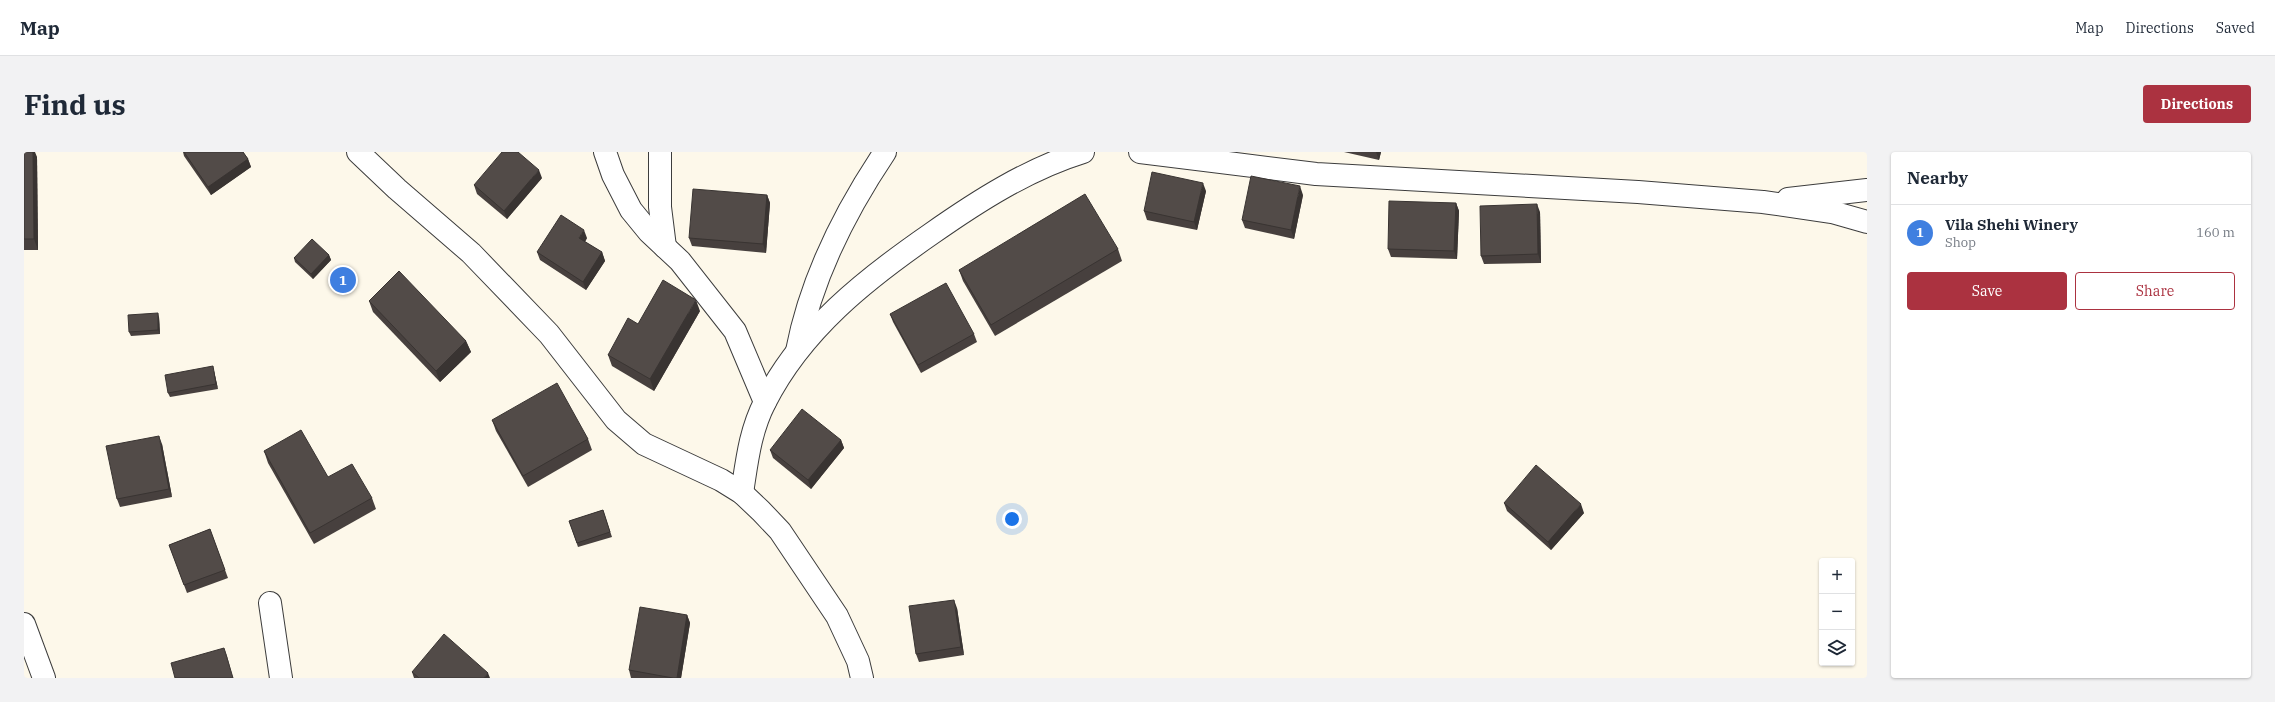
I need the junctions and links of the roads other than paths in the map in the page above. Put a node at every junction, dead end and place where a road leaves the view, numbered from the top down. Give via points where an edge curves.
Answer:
1 (358, 152) edge
2 (605, 152) edge
3 (660, 152) edge
4 (885, 152) edge
5 (1083, 152) edge
6 (1140, 152) edge
7 (1867, 190) edge
8 (1763, 202) junction
9 (1867, 222) edge
10 (665, 246) junction
11 (796, 354) junction
12 (765, 402) junction
13 (742, 493) junction
14 (270, 603) dead end
15 (24, 624) edge
16 (44, 678) edge
17 (281, 678) edge
18 (862, 678) edge

1 - 13 street via 477,259 548,334 616,420 644,444 721,480
2 - 10 street via 613,175 631,210 649,232
3 - 10 street via 660,206
4 - 11 street via 836,234 816,279 804,314
5 - 11 street via 1055,160 1015,180 957,215 883,267 823,321
6 - 8 street via 1316,174 1638,192
7 - 8 street
8 - 9 street via 1832,212
10 - 12 street via 680,261 735,331
11 - 12 street
12 - 13 street via 752,431
13 - 18 street via 780,531 820,590 840,622 858,661
14 - 17 street
15 - 16 street

